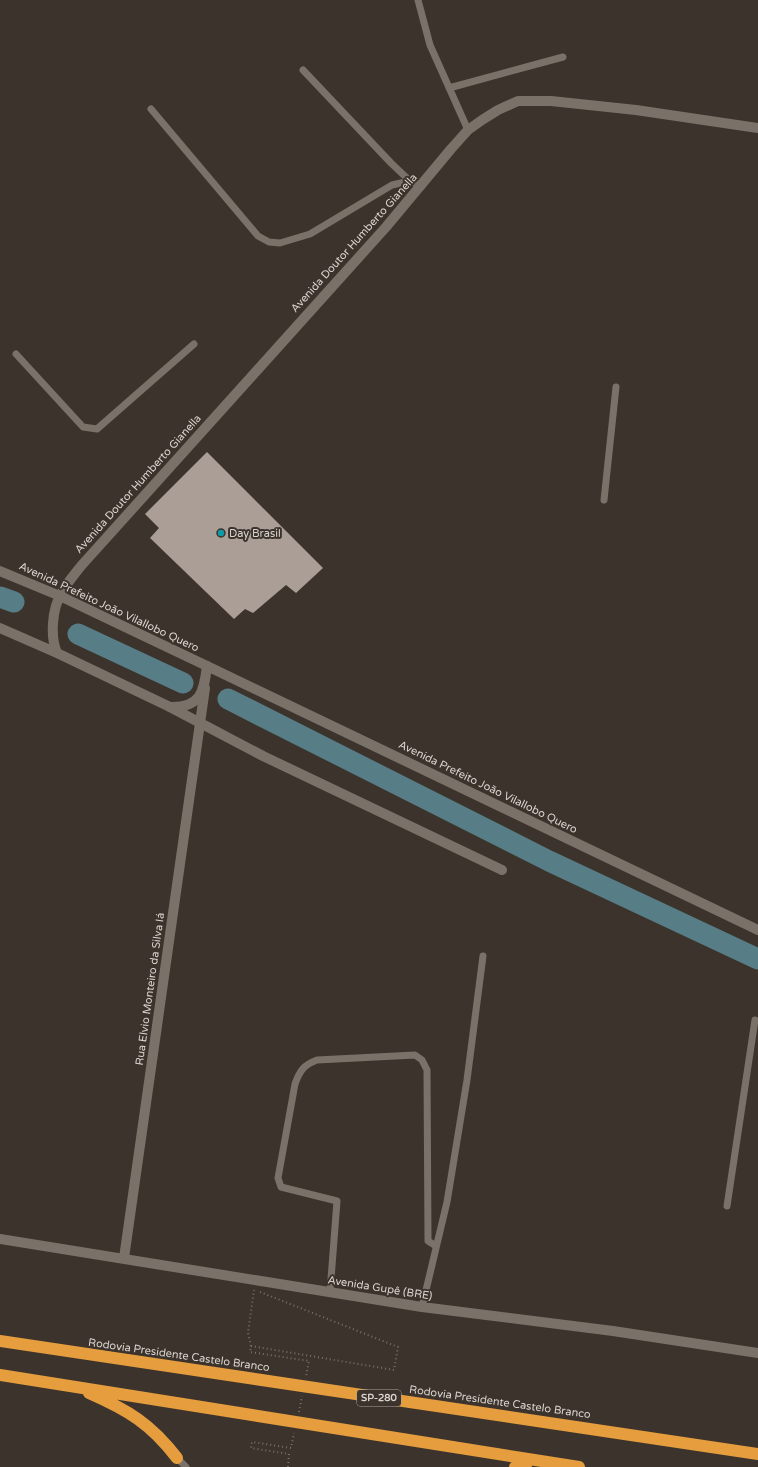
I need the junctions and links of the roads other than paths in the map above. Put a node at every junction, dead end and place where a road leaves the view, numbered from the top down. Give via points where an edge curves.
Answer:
1 (418, 0) edge
2 (564, 57) dead end
3 (303, 70) dead end
4 (449, 88) junction
5 (151, 109) dead end
6 (758, 128) edge
7 (468, 130) junction
8 (410, 181) junction
9 (422, 186) junction
10 (194, 344) dead end
11 (16, 354) dead end
12 (616, 387) dead end
13 (604, 500) dead end
14 (0, 571) edge
15 (60, 596) junction
16 (0, 628) edge
17 (57, 653) junction
18 (208, 666) junction
19 (205, 688) junction
20 (170, 708) junction
21 (201, 723) junction
22 (502, 870) dead end
23 (758, 930) edge
24 (483, 956) dead end
25 (755, 1020) dead end
26 (727, 1206) dead end
27 (0, 1239) edge
28 (436, 1246) junction
29 (124, 1258) junction
30 (330, 1292) junction
31 (422, 1307) junction
32 (0, 1341) edge
33 (758, 1353) edge
34 (0, 1375) edge
35 (71, 1386) junction
36 (758, 1454) edge
37 (177, 1458) joint
38 (186, 1467) edge
39 (515, 1467) edge
40 (526, 1467) edge
41 (579, 1467) edge

1 - 4 lane via 430,45
2 - 4 lane
3 - 8 lane
4 - 7 lane
5 - 8 lane via 258,236 269,242 280,243 310,234 392,184
6 - 7 main road, Avenida Doutor Humberto Gianella via 636,110 551,101 518,102 498,110
7 - 9 main road, Avenida Doutor Humberto Gianella
8 - 9 lane
9 - 15 main road, Avenida Doutor Humberto Gianella via 81,566
10 - 11 lane via 97,429 83,427
12 - 13 lane
14 - 15 main road, Avenida Prefeito João Vilallobo Quero
15 - 17 main road via 53,634
15 - 18 main road, Avenida Prefeito João Vilallobo Quero
16 - 17 main road
17 - 20 main road
18 - 19 main road, Avenida Prefeito João Vilallobo Quero
18 - 23 main road, Avenida Prefeito João Vilallobo Quero
19 - 20 main road via 197,699 179,708
19 - 21 main road, Avenida Prefeito João Vilallobo Quero
20 - 21 main road
21 - 22 main road via 264,756
21 - 29 main road, Rua Elvio Monteiro da Silva Iá
24 - 28 lane via 467,1080 447,1202
25 - 26 lane
27 - 29 main road, Avenida Gupê (BRE)
28 - 30 lane via 428,1241 427,1070 422,1060 415,1055 318,1060 305,1064 295,1084 278,1178 281,1187 337,1201
28 - 31 lane
29 - 30 main road, Avenida Gupê (BRE)
30 - 31 main road, Avenida Gupê (BRE)
31 - 33 main road, Avenida Gupê (BRE) via 613,1331
32 - 36 highway, Rodovia Presidente Castelo Branco / SP-280
34 - 35 highway
35 - 37 highway via 115,1404 135,1416 151,1428
35 - 41 highway
37 - 38 lane
39 - 40 highway

